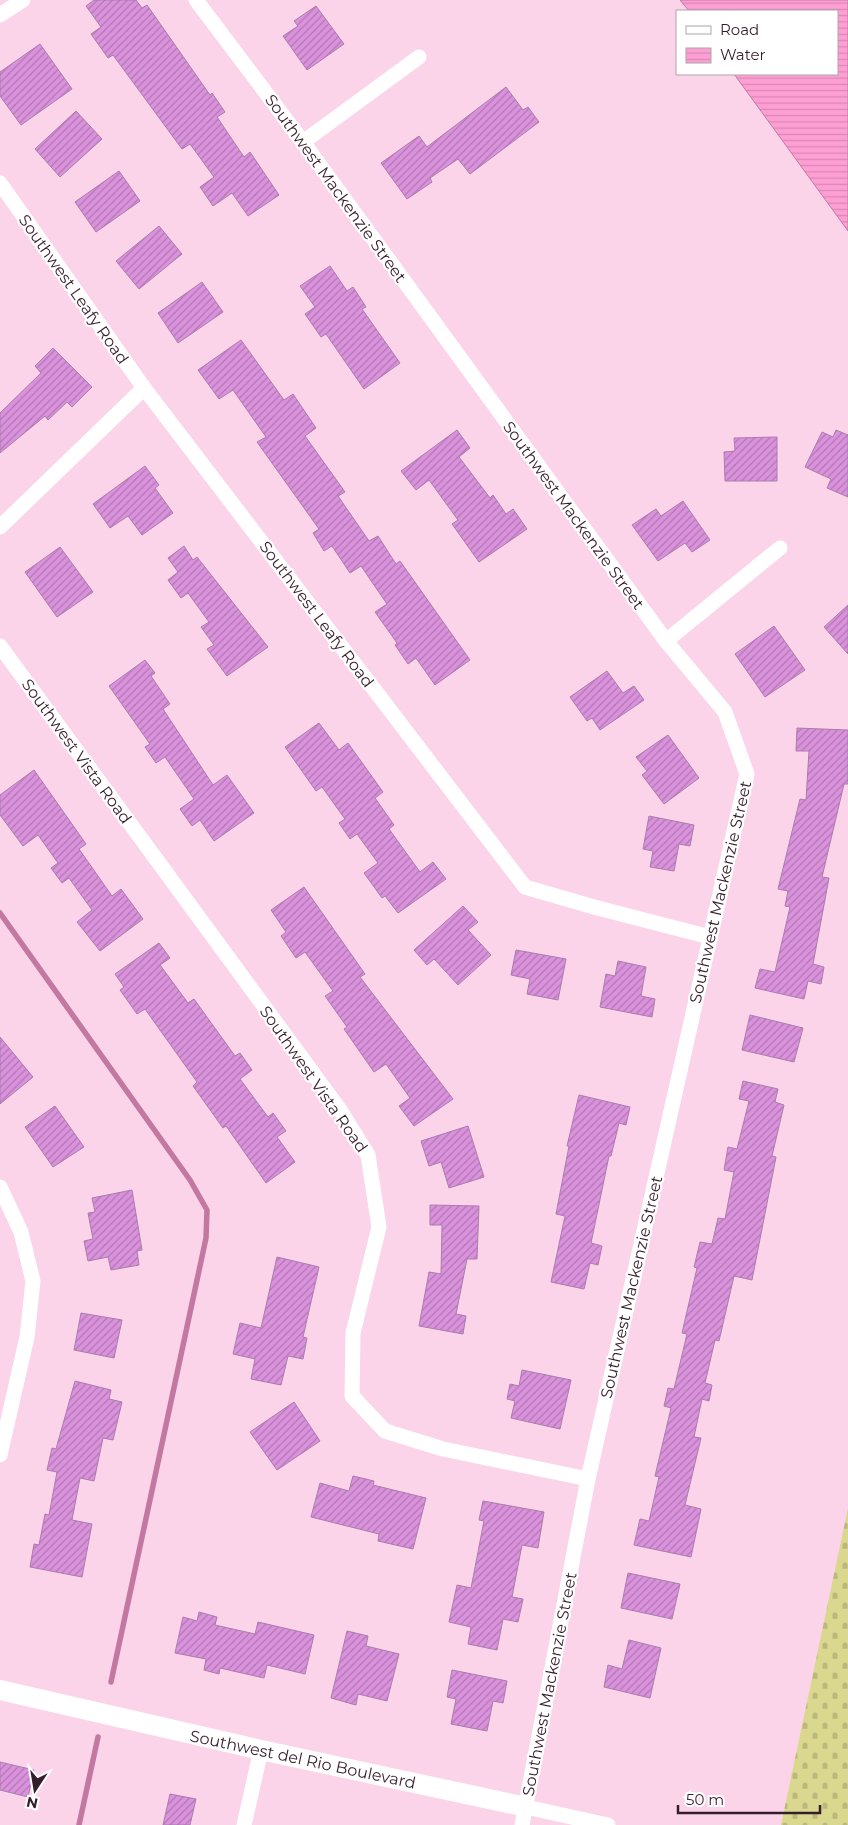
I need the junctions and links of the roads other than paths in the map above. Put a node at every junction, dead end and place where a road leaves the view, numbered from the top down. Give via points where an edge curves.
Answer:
1 (22, 0) edge
2 (196, 0) edge
3 (0, 15) edge
4 (419, 57) dead end
5 (303, 142) junction
6 (0, 183) edge
7 (144, 388) junction
8 (0, 527) edge
9 (780, 548) dead end
10 (666, 641) junction
11 (0, 646) edge
12 (710, 936) junction
13 (0, 1187) edge
14 (0, 1455) edge
15 (588, 1479) junction
16 (0, 1690) edge
17 (260, 1750) junction
18 (524, 1816) edge
19 (244, 1825) edge
20 (608, 1825) edge

1 - 3 street
2 - 5 street, Southwest Mackenzie Street
4 - 5 street
5 - 10 street, Southwest Mackenzie Street
6 - 7 street, Southwest Leafy Road
7 - 8 street
7 - 12 street, Southwest Leafy Road via 526,887
9 - 10 street
10 - 12 street, Southwest Mackenzie Street via 725,712 748,774
11 - 15 street, Southwest Vista Road via 340,1110 368,1155 379,1226 353,1333 352,1396 385,1431 443,1449
12 - 15 street, Southwest Mackenzie Street
13 - 14 street via 22,1232 33,1281 27,1337
15 - 18 street, Southwest Mackenzie Street
16 - 17 street, Southwest del Rio Boulevard
17 - 18 street, Southwest del Rio Boulevard
17 - 19 street
18 - 20 street, Southwest del Rio Boulevard

